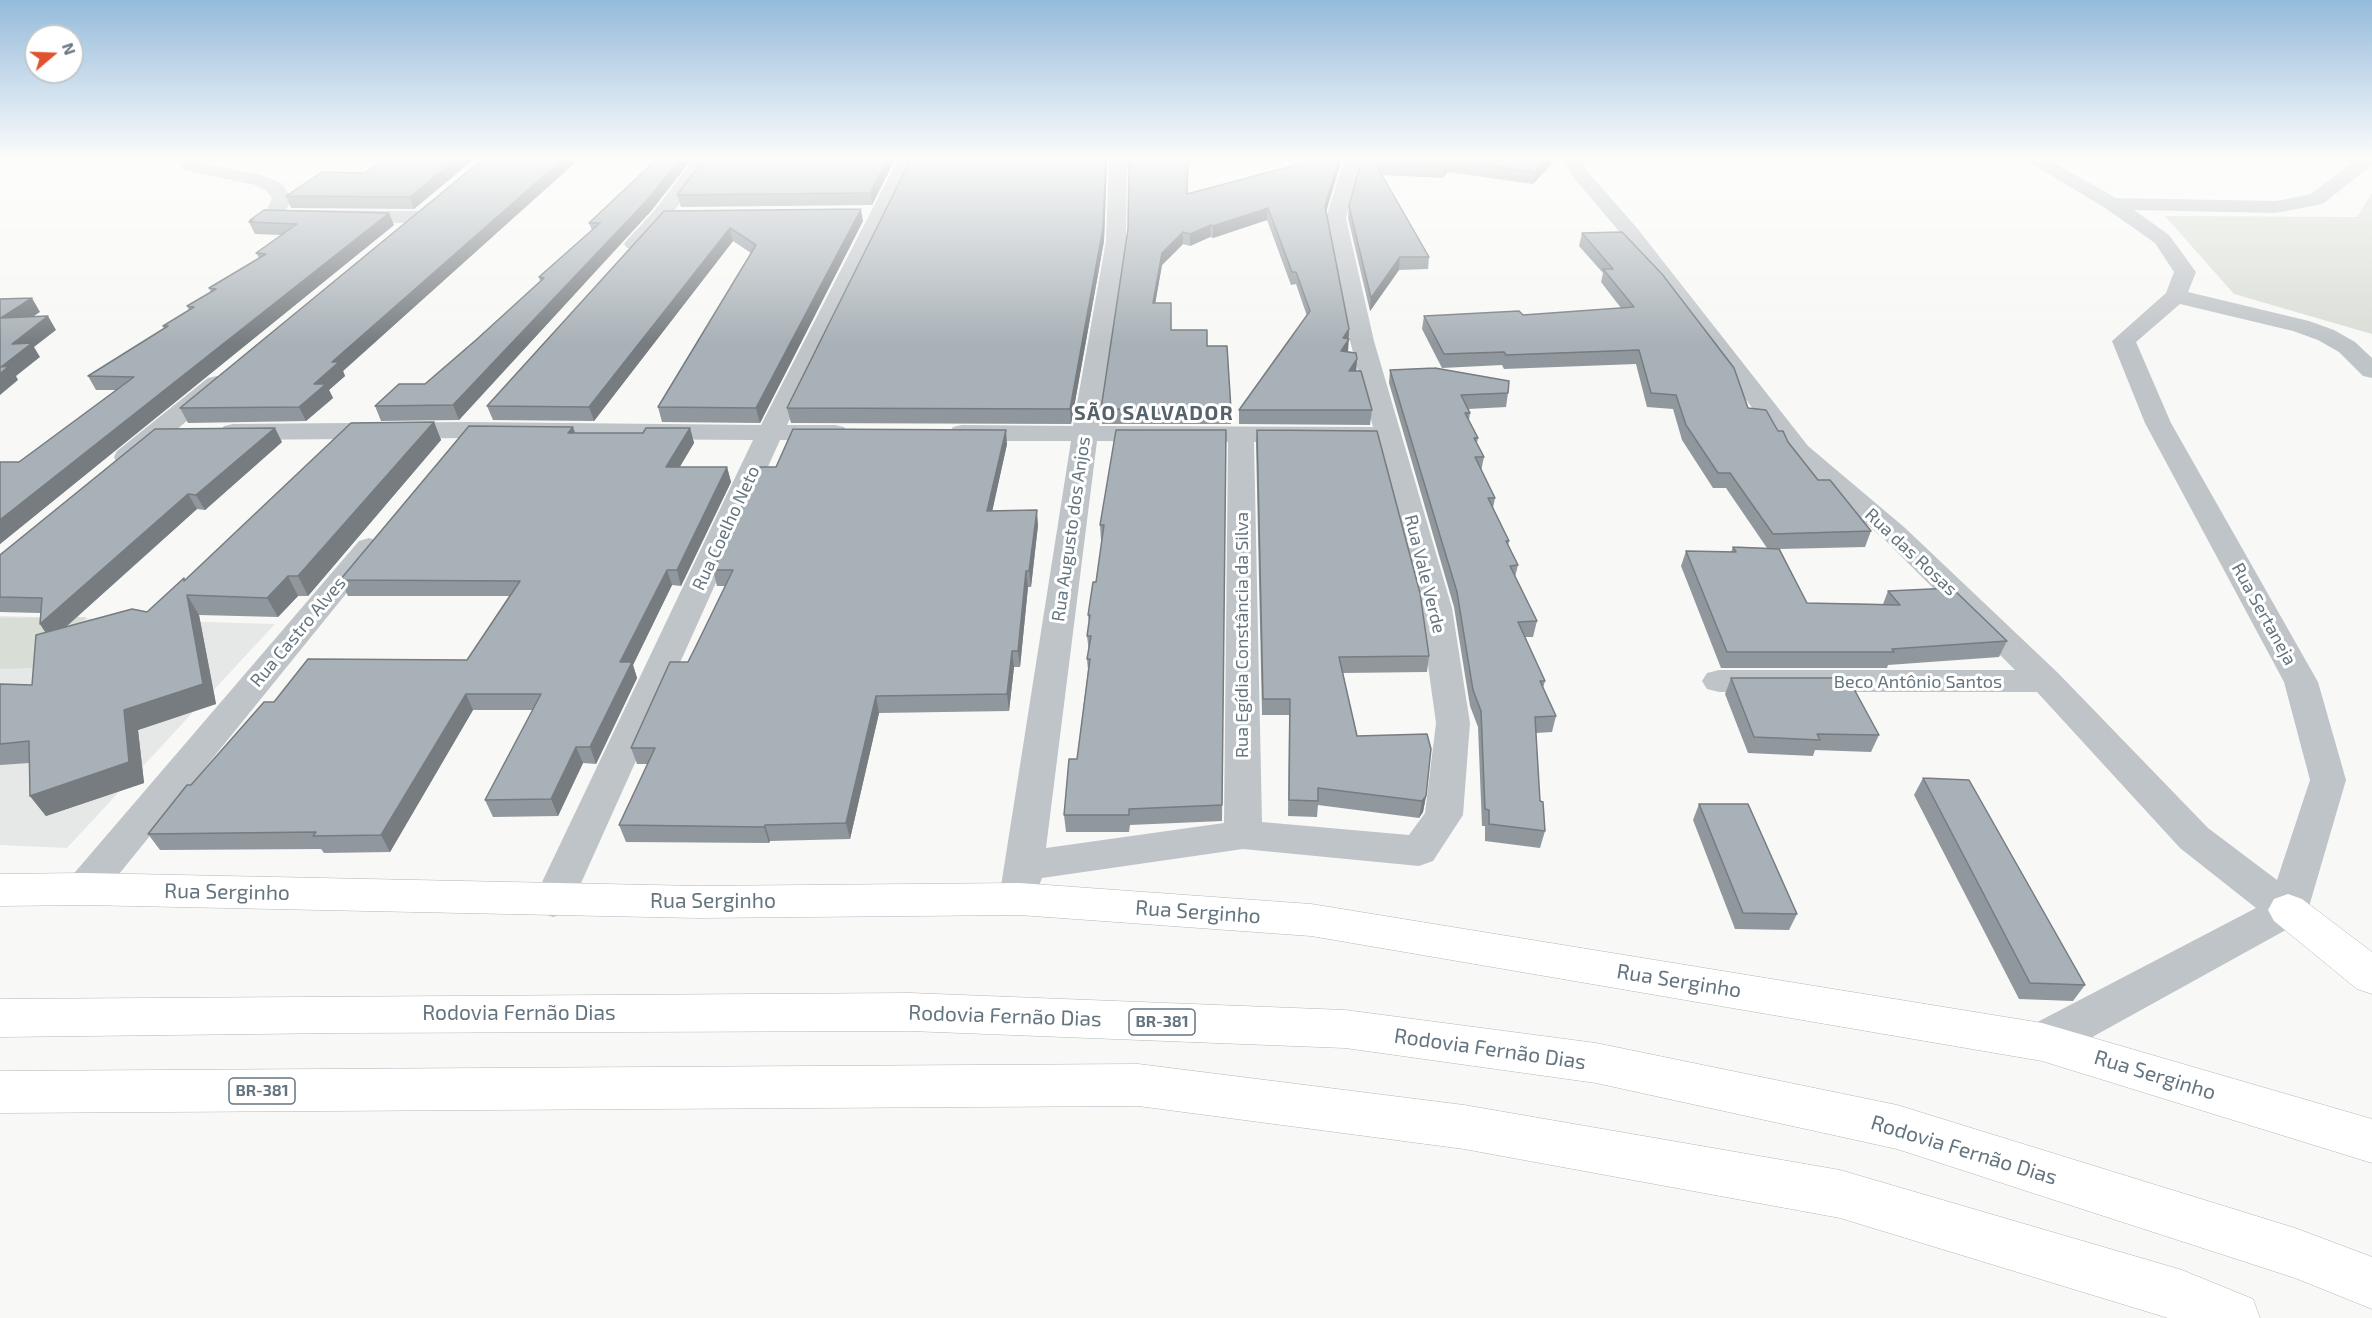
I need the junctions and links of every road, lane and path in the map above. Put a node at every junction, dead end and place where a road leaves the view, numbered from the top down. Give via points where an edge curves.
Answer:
1 (413, 221) edge
2 (667, 221) edge
3 (867, 221) edge
4 (1116, 221) edge
5 (1337, 221) edge
6 (1620, 221) edge
7 (2136, 221) edge
8 (390, 240) edge
9 (615, 266) edge
10 (2176, 296) junction
11 (237, 366) edge
12 (2372, 370) edge
13 (491, 404) edge
14 (467, 430) junction
15 (156, 433) junction
16 (770, 433) junction
17 (863, 433) edge
18 (933, 433) edge
19 (1085, 433) junction
20 (1241, 434) junction
21 (1388, 435) junction
22 (444, 457) edge
23 (110, 471) edge
24 (383, 531) edge
25 (1719, 681) dead end
26 (2046, 681) junction
27 (1243, 835) junction
28 (1021, 882) junction
29 (84, 889) junction
30 (0, 890) edge
31 (553, 901) junction
32 (2288, 910) junction
33 (2372, 976) edge
34 (0, 1018) edge
35 (2042, 1041) junction
36 (0, 1092) edge
37 (2372, 1141) edge
38 (2372, 1283) edge
39 (2234, 1318) edge

1 - 8 street
2 - 9 street
3 - 16 street, Rua Coelho Neto
4 - 19 street, Rua Augusto dos Anjos
5 - 21 street, Rua Vale Verde via 1362,341
6 - 26 street, Rua das Rosas via 1799,452 1894,533
7 - 10 street via 2162,239 2185,272
10 - 12 street via 2326,335 2347,347
10 - 32 street, Rua Sertaneja via 2124,341 2158,423 2301,682 2328,780
11 - 15 street
13 - 14 street
14 - 15 street
14 - 16 street
14 - 22 street
15 - 23 street
16 - 17 street
16 - 31 street, Rua Coelho Neto
18 - 19 street
19 - 20 street
19 - 28 street, Rua Augusto dos Anjos
20 - 21 street
20 - 27 street, Rua Egídia Constância da Silva
21 - 27 street, Rua Vale Verde via 1436,608 1453,723 1444,815 1419,851
24 - 29 street, Rua Castro Alves
25 - 26 street, Beco Antônio Santos
26 - 32 street, Rua das Rosas via 2194,838
27 - 28 street
28 - 31 main road, Rua Serginho via 709,902
28 - 35 main road, Rua Serginho via 1311,920
29 - 30 main road, Rua Serginho
29 - 31 main road, Rua Serginho
32 - 33 main road
32 - 35 street
34 - 38 main road, Rodovia Fernão Dias / BR-381 via 910,1012 1345,1029 1596,1063 1897,1127 2295,1253
35 - 37 main road, Rua Serginho
36 - 39 main road, BR-381 via 1138,1085 1464,1127 1840,1194 2182,1296

